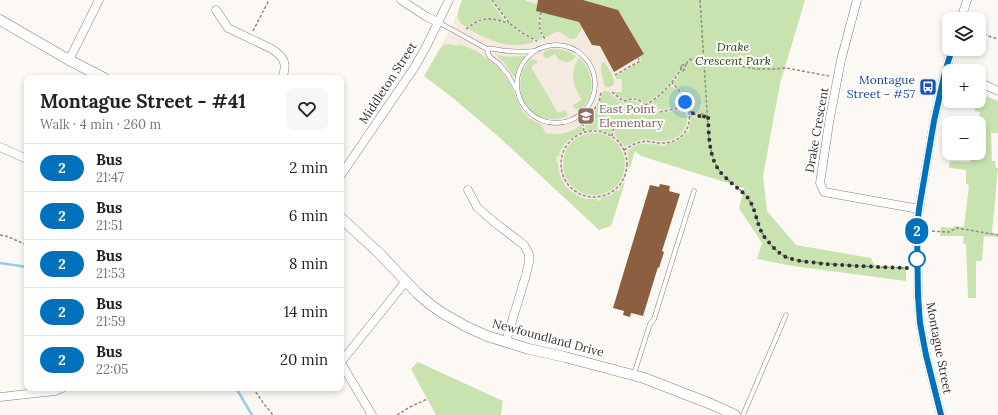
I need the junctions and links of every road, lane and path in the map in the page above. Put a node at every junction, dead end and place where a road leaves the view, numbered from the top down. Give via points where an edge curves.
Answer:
1 (99, 0) edge
2 (269, 0) edge
3 (401, 0) edge
4 (449, 0) edge
5 (492, 0) edge
6 (700, 0) edge
7 (856, 0) edge
8 (967, 0) edge
9 (216, 10) dead end
10 (541, 12) dead end
11 (963, 12) edge
12 (0, 20) edge
13 (438, 22) junction
14 (509, 23) junction
15 (466, 29) dead end
16 (253, 31) dead end
17 (986, 35) edge
18 (545, 39) dead end
19 (998, 39) edge
20 (537, 41) dead end
21 (488, 49) junction
22 (535, 50) junction
23 (704, 57) junction
24 (638, 58) dead end
25 (69, 60) junction
26 (615, 74) dead end
27 (98, 75) edge
28 (283, 75) edge
29 (829, 76) dead end
30 (672, 83) junction
31 (986, 85) edge
32 (517, 89) junction
33 (942, 91) edge
34 (998, 91) edge
35 (601, 92) dead end
36 (612, 92) dead end
37 (645, 105) junction
38 (688, 110) junction
39 (708, 115) junction
40 (588, 117) dead end
41 (618, 120) dead end
42 (584, 123) dead end
43 (584, 132) junction
44 (612, 136) junction
45 (0, 146) edge
46 (624, 150) junction
47 (24, 158) edge
48 (344, 171) edge
49 (468, 190) dead end
50 (694, 191) dead end
51 (919, 209) junction
52 (344, 221) edge
53 (927, 231) dead end
54 (0, 235) edge
55 (998, 235) edge
56 (24, 243) edge
57 (907, 268) dead end
58 (406, 281) junction
59 (786, 315) dead end
60 (506, 341) junction
61 (344, 359) edge
62 (344, 368) edge
63 (634, 374) junction
64 (55, 391) edge
65 (255, 391) edge
66 (0, 397) edge
67 (427, 399) dead end
68 (273, 415) edge
69 (372, 415) edge
70 (397, 415) edge
71 (735, 415) edge
72 (743, 415) edge
73 (941, 415) edge

1 - 25 street
2 - 16 path
3 - 13 street
4 - 13 street, Middleton Street
5 - 14 path
6 - 23 path
7 - 51 street, Drake Crescent via 841,60 820,183 824,192
8 - 11 street
9 - 28 street via 228,28 279,54 285,64
10 - 18 path via 539,24
12 - 25 street
13 - 21 lane
13 - 48 street, Middleton Street via 414,68
14 - 15 path via 486,18
14 - 20 path
17 - 19 path
21 - 22 lane via 515,52
21 - 32 lane via 489,56 499,64
22 - 32 lane via 521,68
22 - 32 lane via 547,45 563,45 570,47 589,62 597,83 593,100 583,114 567,122 554,124 542,122 525,110 519,100
23 - 29 path via 756,69 786,68
23 - 30 path via 689,60 680,66 682,69
23 - 39 path
24 - 26 path via 640,61
25 - 27 street
30 - 37 path
30 - 38 path via 683,95
31 - 34 street
33 - 51 street, Montague Street via 934,121
35 - 40 path via 599,103
36 - 37 path via 625,102 633,99
37 - 38 path via 654,111 679,108
38 - 39 path via 697,116
38 - 46 path via 688,128 681,137 660,143 641,141
39 - 57 path via 709,142 717,168 749,199 764,237 777,251 787,257 812,262
41 - 44 path
42 - 43 path
43 - 44 path via 596,131
43 - 46 path via 567,144 560,165 562,176 576,193 598,198 618,187 627,168
44 - 46 path
45 - 47 street
49 - 60 street via 477,207 524,245 529,254 526,275
50 - 63 lane
51 - 73 street, Montague Street via 917,228 920,323
52 - 58 street, Newfoundland Drive
53 - 55 path via 949,232 957,228
54 - 56 path
58 - 60 street, Newfoundland Drive via 444,314 467,327
58 - 61 street
59 - 72 lane
60 - 63 street, Newfoundland Drive via 529,349
62 - 69 street
63 - 71 street, Newfoundland Drive
64 - 66 street
65 - 68 path
67 - 70 path

